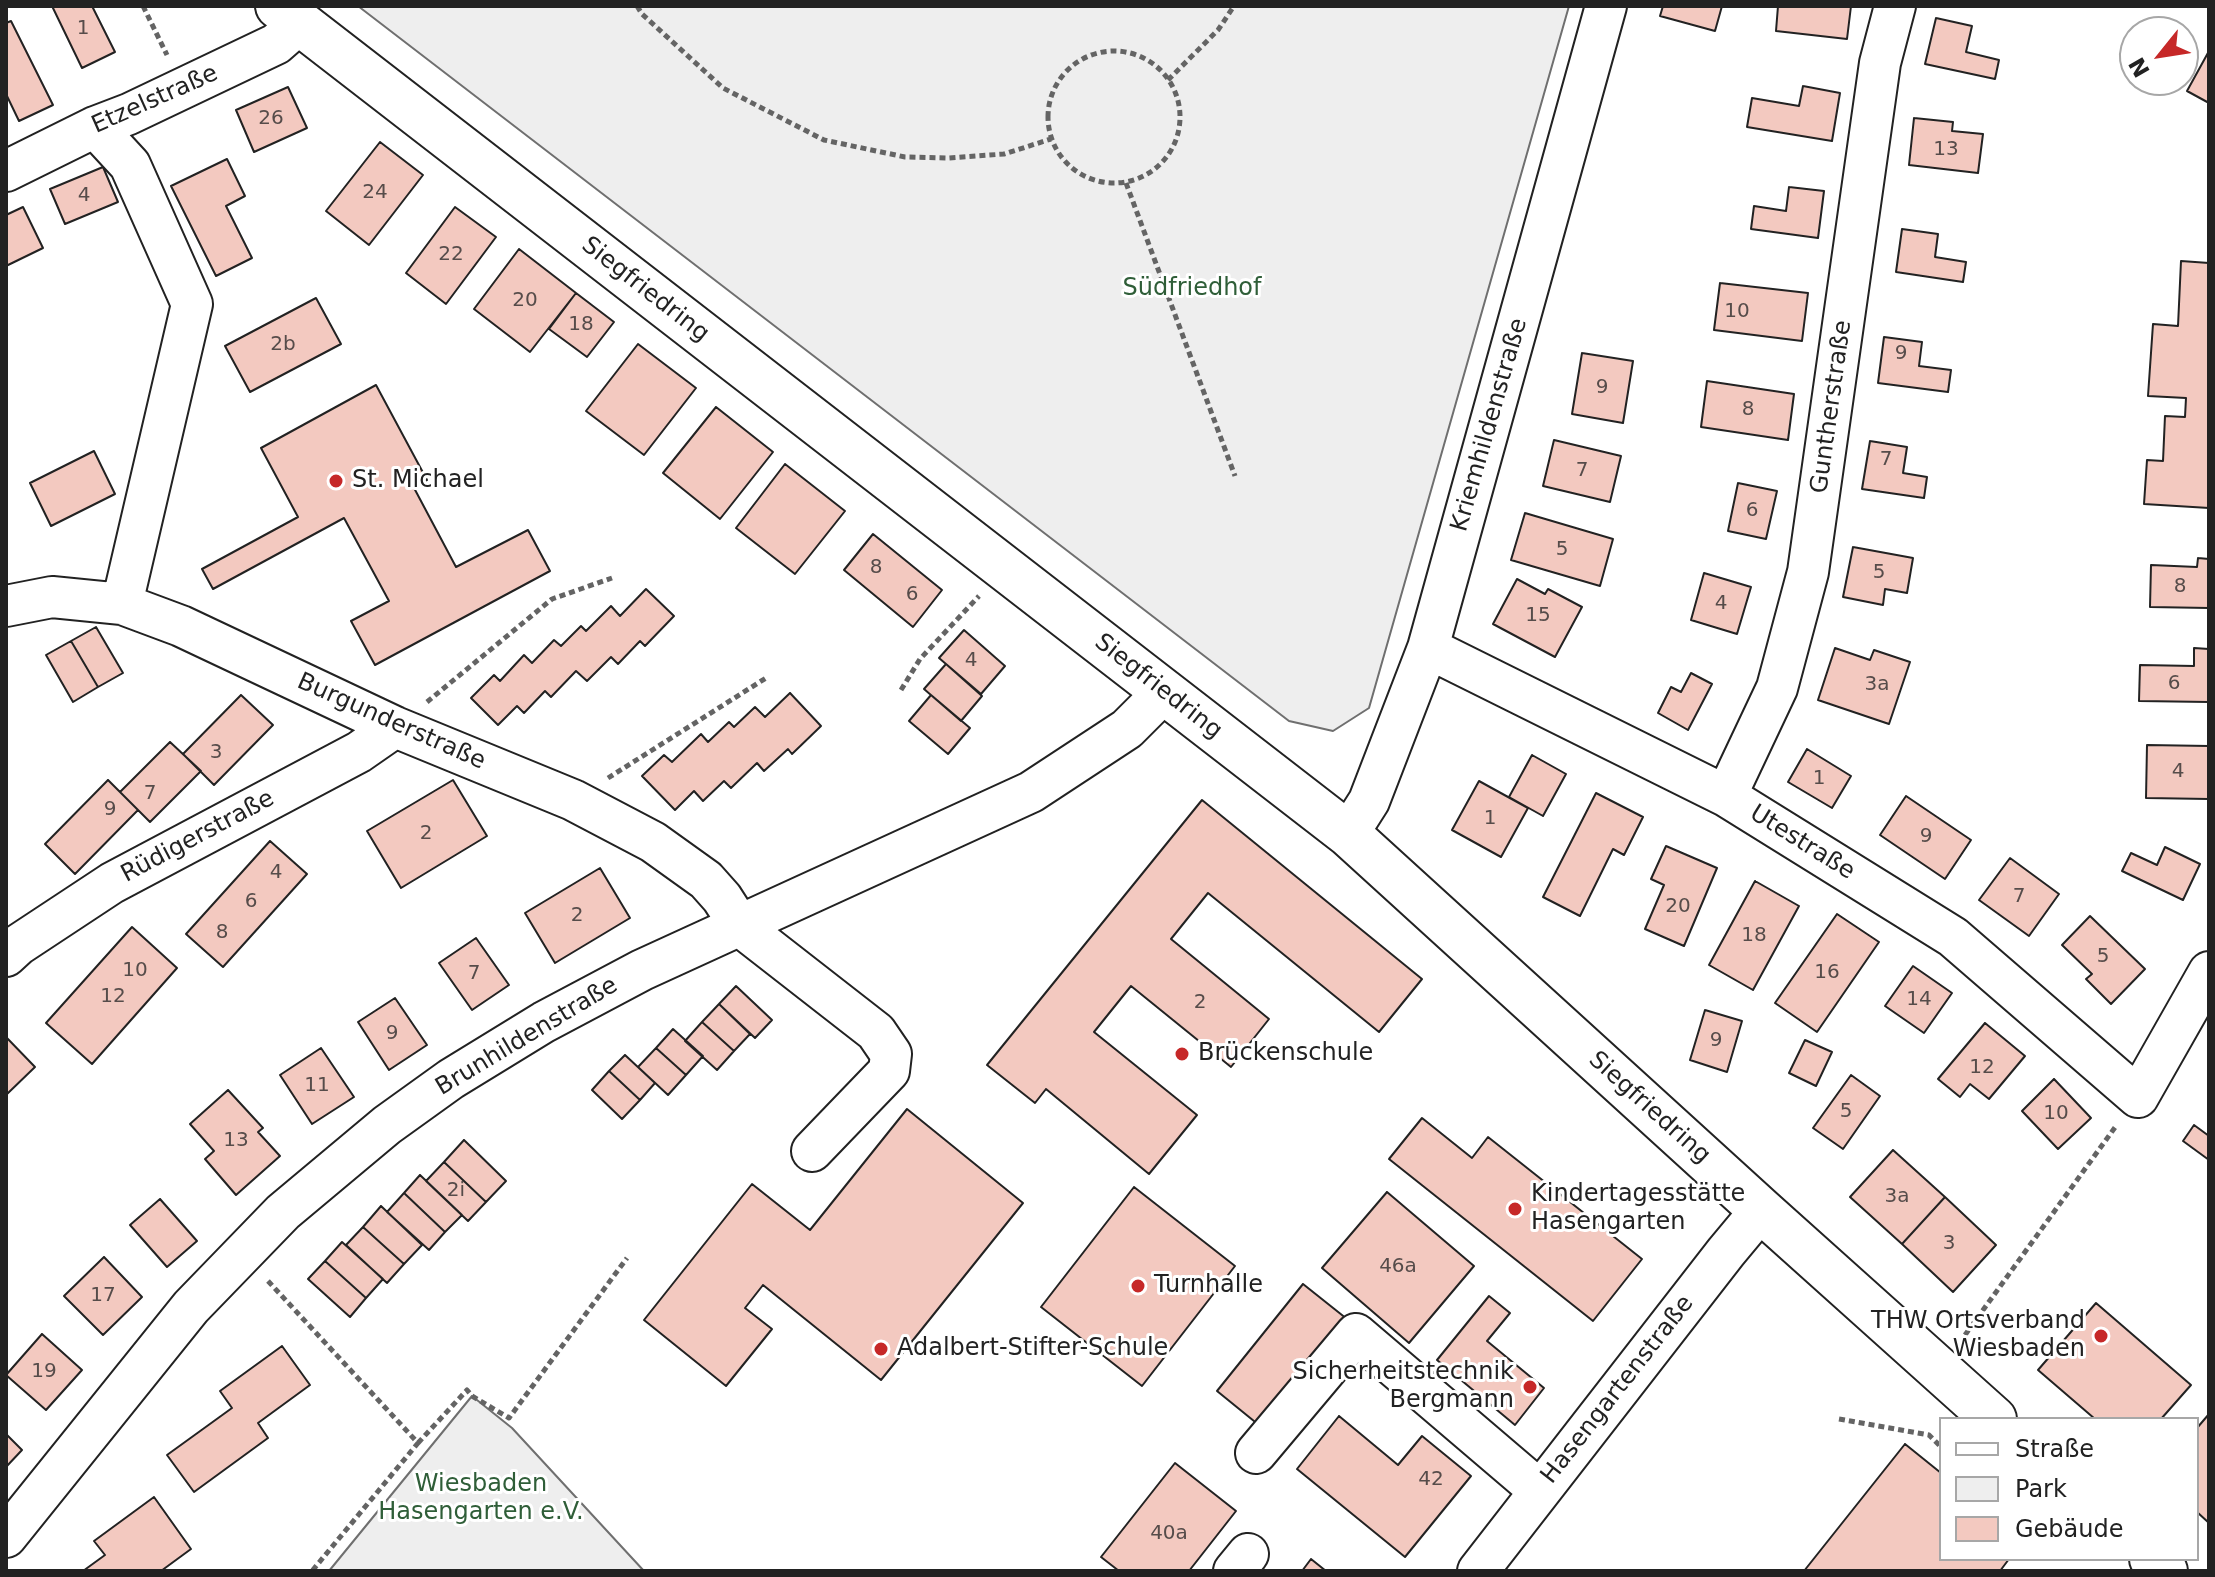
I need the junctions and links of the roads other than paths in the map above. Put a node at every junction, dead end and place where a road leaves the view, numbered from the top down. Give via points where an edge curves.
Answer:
1 (1606, 6) edge
2 (1895, 6) edge
3 (289, 14) edge
4 (95, 127) junction
5 (6, 171) edge
6 (122, 604) junction
7 (6, 606) edge
8 (1428, 648) junction
9 (1164, 692) junction
10 (395, 727) junction
11 (1726, 796) junction
12 (1348, 834) junction
13 (740, 926) junction
14 (6, 956) edge
15 (2209, 972) edge
16 (812, 1151) dead end
17 (1761, 1210) junction
18 (1992, 1417) edge
19 (1256, 1453) dead end
20 (1540, 1491) junction
21 (6, 1537) edge
22 (1478, 1571) edge

1 - 8 street, Kriemhildenstraße
2 - 11 street, Guntherstraße via 1880,63 1808,572 1777,688
3 - 4 street, Etzelstraße via 276,44
3 - 9 main road, Siegfriedring
4 - 5 street, Etzelstraße
4 - 6 street via 130,165 192,304
6 - 7 street, Burgunderstraße via 52,597
6 - 10 street, Burgunderstraße via 181,626
8 - 11 street, Utestraße
8 - 12 street, Kriemhildenstraße via 1369,801
9 - 12 main road, Siegfriedring
9 - 13 street, Brunhildenstraße via 1127,729 1031,792
10 - 13 street, Burgunderstraße via 573,800 653,842 706,880
10 - 14 street, Rüdigerstraße via 359,752 112,883
11 - 15 street, Utestraße via 1953,937 2138,1097
12 - 17 main road, Siegfriedring
13 - 16 street, Burgunderstraße via 876,1032 891,1054 889,1071
13 - 21 street, Brunhildenstraße via 544,1022 451,1079 326,1174 191,1307
17 - 18 main road, Siegfriedring
17 - 20 street, Hasengartenstraße
19 - 20 street via 1356,1334
20 - 22 street, Hasengartenstraße

